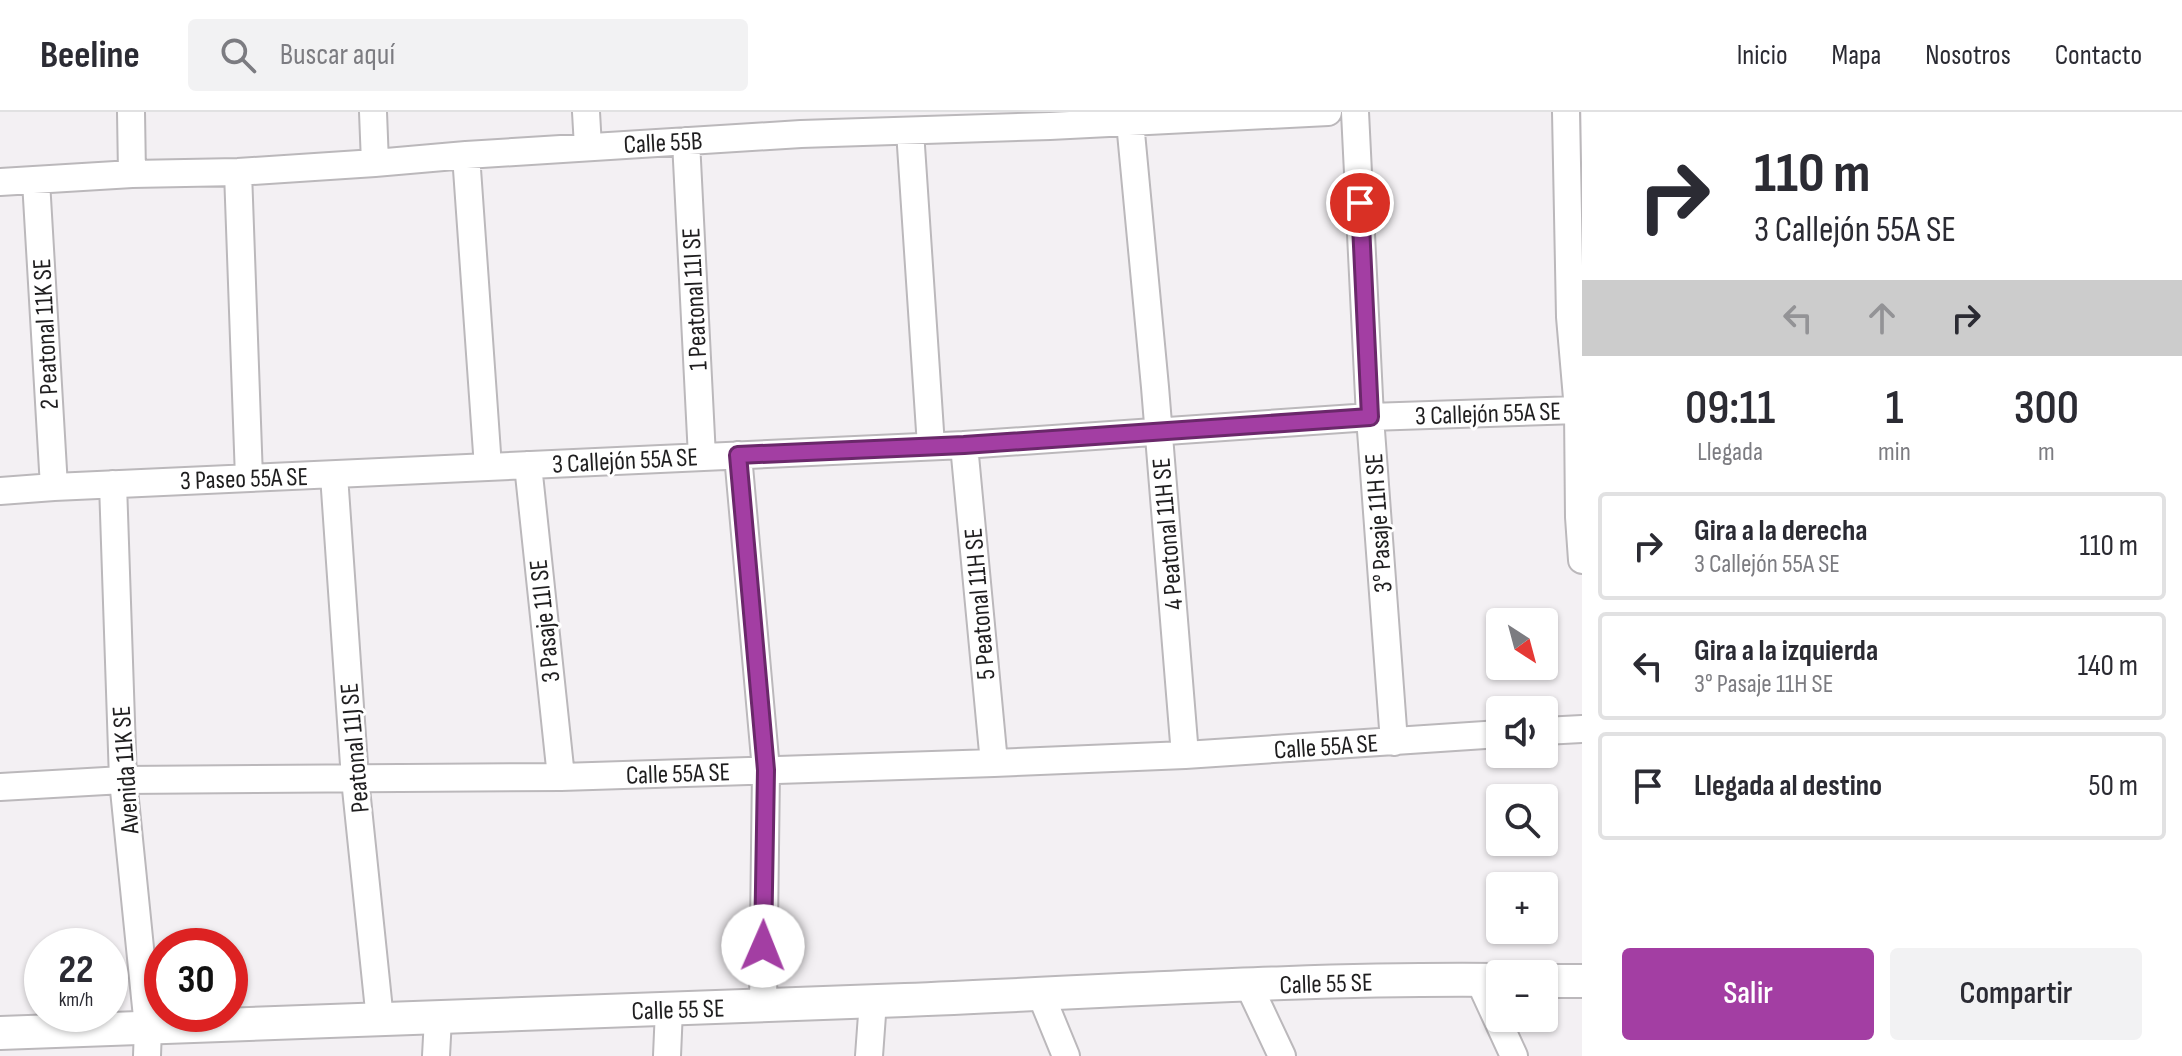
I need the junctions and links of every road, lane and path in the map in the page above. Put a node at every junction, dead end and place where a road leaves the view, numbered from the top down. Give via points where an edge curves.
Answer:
1 (131, 112) edge
2 (373, 112) edge
3 (586, 112) edge
4 (1328, 112) edge
5 (1355, 112) edge
6 (1566, 112) edge
7 (1258, 114) edge
8 (1050, 119) edge
9 (1130, 122) junction
10 (802, 123) edge
11 (910, 131) junction
12 (686, 141) junction
13 (588, 147) junction
14 (466, 155) junction
15 (375, 163) junction
16 (238, 172) junction
17 (132, 174) junction
18 (36, 181) junction
19 (0, 182) edge
20 (1576, 317) edge
21 (1578, 410) junction
22 (1370, 417) junction
23 (1159, 432) junction
24 (964, 445) junction
25 (931, 446) junction
26 (738, 455) junction
27 (702, 457) junction
28 (528, 465) junction
29 (488, 467) junction
30 (334, 475) junction
31 (249, 478) junction
32 (113, 484) junction
33 (54, 487) junction
34 (0, 491) edge
35 (1581, 517) edge
36 (1582, 560) edge
37 (1582, 729) edge
38 (1558, 730) edge
39 (1486, 735) edge
40 (1394, 742) junction
41 (1185, 755) junction
42 (994, 763) junction
43 (766, 770) junction
44 (561, 777) junction
45 (355, 779) junction
46 (123, 780) junction
47 (0, 787) edge
48 (1486, 980) edge
49 (1558, 981) edge
50 (1582, 981) edge
51 (1249, 986) junction
52 (1041, 995) junction
53 (873, 1001) junction
54 (763, 1005) junction
55 (669, 1009) junction
56 (438, 1018) junction
57 (380, 1020) junction
58 (1506, 1032) edge
59 (0, 1033) edge
60 (148, 1041) edge
61 (436, 1056) edge
62 (667, 1056) edge
63 (869, 1056) edge
64 (1066, 1056) edge
65 (1282, 1056) edge
66 (1514, 1056) edge

1 - 17 street
2 - 15 street
3 - 13 street
4 - 7 street, Calle 55B
5 - 22 street, 3° Pasaje 11H SE
6 - 20 street
7 - 9 street, Calle 55B
8 - 9 street, Calle 55B
8 - 11 street, Calle 55B
9 - 23 street, 4 Peatonal 11H SE
10 - 11 street, Calle 55B
10 - 12 street, Calle 55B
11 - 25 street
12 - 13 street, Calle 55B
12 - 27 street, 1 Peatonal 11I SE
13 - 14 street, Calle 55B
14 - 15 street, Calle 55B
14 - 29 street
15 - 16 street, Calle 55B
16 - 17 street, Calle 55B
16 - 31 street
17 - 18 street, Calle 55B
18 - 19 street, Calle 55B
18 - 33 street, 2 Peatonal 11K SE
20 - 21 street
21 - 22 street, 3 Callejón 55A SE
21 - 35 street
22 - 23 street, 3 Callejón 55A SE
22 - 40 street, 3° Pasaje 11H SE
23 - 24 street, 3 Callejón 55A SE
23 - 41 street, 4 Peatonal 11H SE
24 - 25 street, 3 Callejón 55A SE
24 - 42 street, 5 Peatonal 11H SE
25 - 26 street, 3 Callejón 55A SE
26 - 27 street, 3 Callejón 55A SE
26 - 43 street
27 - 28 street, 3 Callejón 55A SE
28 - 29 street, 3 Callejón 55A SE
28 - 44 street, 3 Pasaje 11I SE
29 - 30 street, 3 Paseo 55A SE
30 - 31 street, 3 Paseo 55A SE
30 - 45 street, Peatonal 11J SE
31 - 32 street, 3 Paseo 55A SE
32 - 33 street, 3 Paseo 55A SE
32 - 46 street, Avenida 11K SE
33 - 34 street, 3 Paseo 55A SE
35 - 36 street
37 - 38 street
39 - 40 street, Calle 55A SE
40 - 41 street, Calle 55A SE
41 - 42 street, Calle 55A SE
42 - 43 street, Calle 55A SE
43 - 44 street, Calle 55A SE
43 - 54 street
44 - 45 street, Calle 55A SE
45 - 46 street, Calle 55A SE
45 - 57 street, Peatonal 11J SE
46 - 47 street, Calle 55A SE
46 - 60 street, Avenida 11K SE
48 - 51 street, Calle 55 SE
49 - 50 street
51 - 52 street, Calle 55 SE
51 - 65 street
52 - 53 street, Calle 55 SE
52 - 64 street
53 - 54 street, Calle 55 SE
53 - 63 street
54 - 55 street, Calle 55 SE
55 - 56 street, Calle 55 SE
55 - 62 street
56 - 57 street, Calle 55 SE
56 - 61 street
57 - 60 street, Calle 55 SE
58 - 66 street
59 - 60 street, Calle 55 SE

